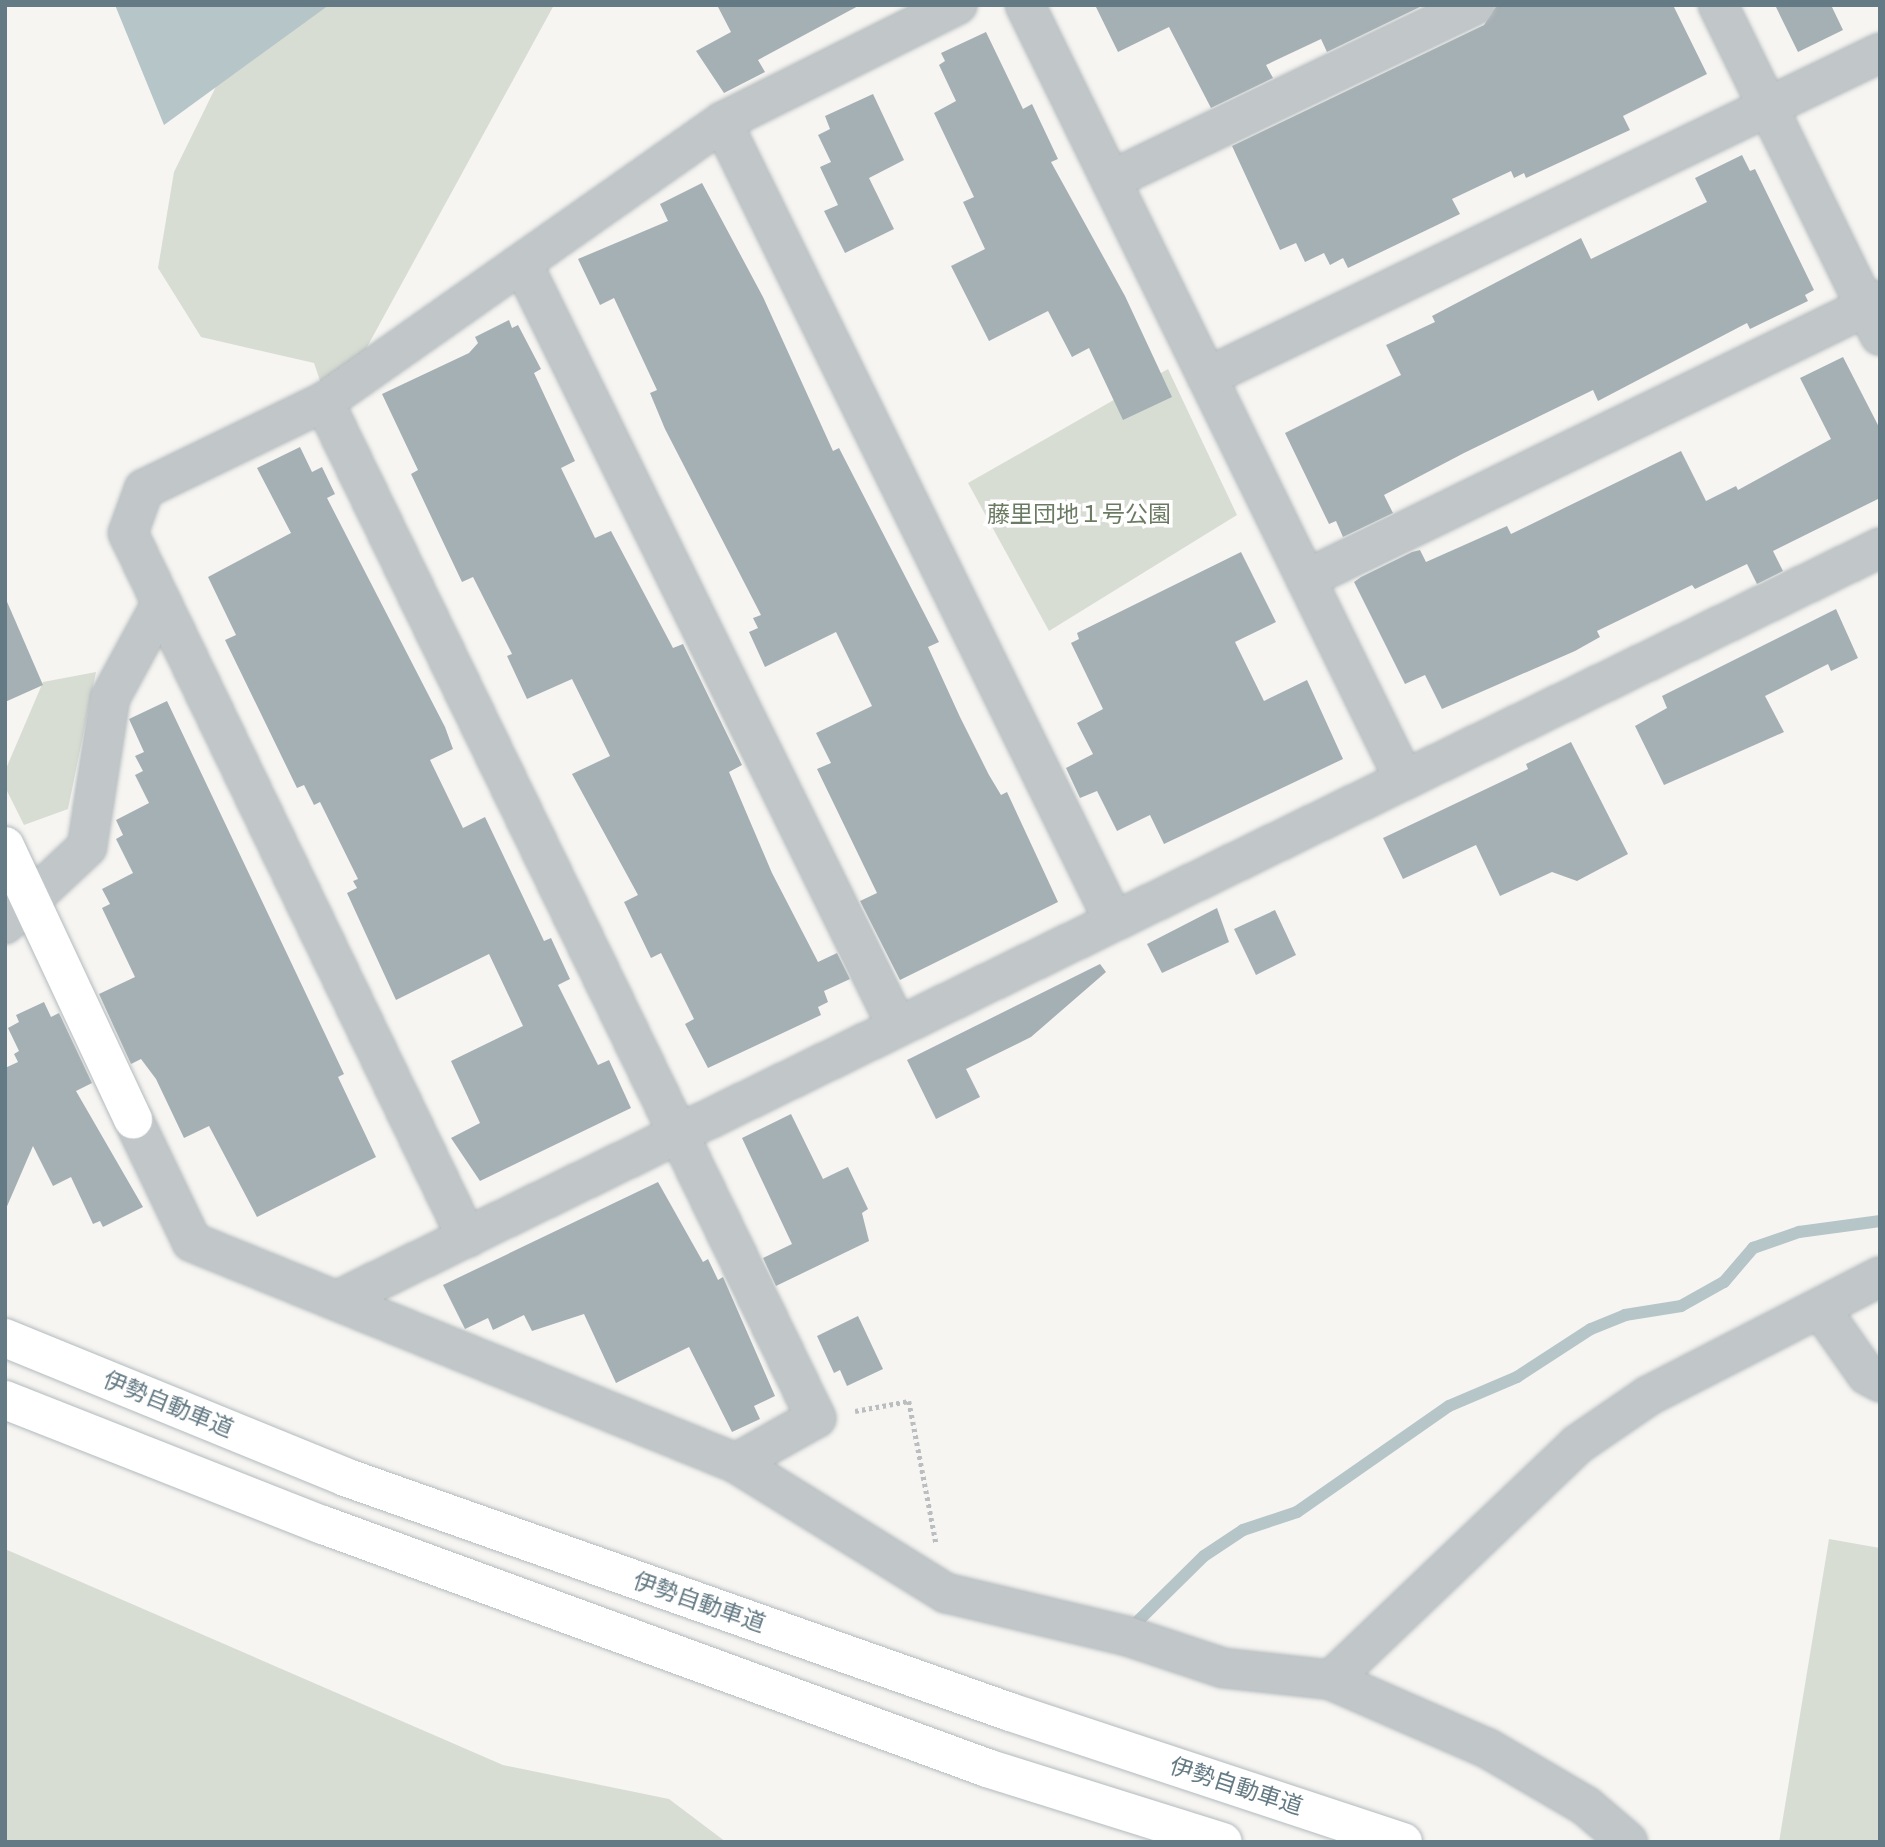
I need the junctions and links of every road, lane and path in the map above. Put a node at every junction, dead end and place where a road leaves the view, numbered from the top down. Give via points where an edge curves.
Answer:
1 (957, 5) edge
2 (1025, 5) edge
3 (1475, 5) edge
4 (1718, 5) edge
5 (1880, 53) edge
6 (1768, 107) junction
7 (722, 122) junction
8 (1111, 180) junction
9 (522, 263) junction
10 (1875, 314) edge
11 (1207, 377) junction
12 (324, 402) junction
13 (1880, 548) edge
14 (1306, 579) junction
15 (161, 604) junction
16 (1404, 779) junction
17 (5, 846) edge
18 (18, 914) edge
19 (1114, 920) junction
20 (897, 1026) junction
21 (133, 1119) joint
22 (680, 1133) junction
23 (467, 1238) junction
24 (1880, 1276) edge
25 (338, 1300) junction
26 (1822, 1311) junction
27 (5, 1338) edge
28 (1880, 1382) edge
29 (5, 1400) edge
30 (816, 1418) junction
31 (736, 1463) junction
32 (946, 1593) junction
33 (1331, 1680) junction
34 (1223, 1842) edge
35 (1403, 1842) edge
36 (1628, 1842) edge

1 - 7 street
2 - 8 street
3 - 8 street
4 - 6 street
5 - 6 street
6 - 10 street
6 - 11 street
7 - 9 street
7 - 19 street
8 - 11 street
9 - 12 street
9 - 20 street
10 - 14 street
11 - 14 street
12 - 15 street via 144,489 128,533
12 - 22 street
13 - 16 street
14 - 16 street
15 - 18 street via 110,698 87,847
15 - 23 street
16 - 19 street
17 - 18 main road
18 - 21 main road
19 - 20 street
20 - 22 street
21 - 25 street via 192,1242
22 - 23 street
22 - 30 street
23 - 25 street
24 - 26 street
25 - 31 street
26 - 28 street via 1867,1375
26 - 33 street via 1648,1396 1578,1444
27 - 35 main road, 伊勢自動車道 via 345,1477 1010,1712
29 - 34 main road via 323,1525 987,1769
30 - 31 street
30 - 32 path via 909,1401
31 - 32 street
32 - 33 street via 1127,1636 1223,1668
33 - 36 street via 1487,1748 1587,1806

